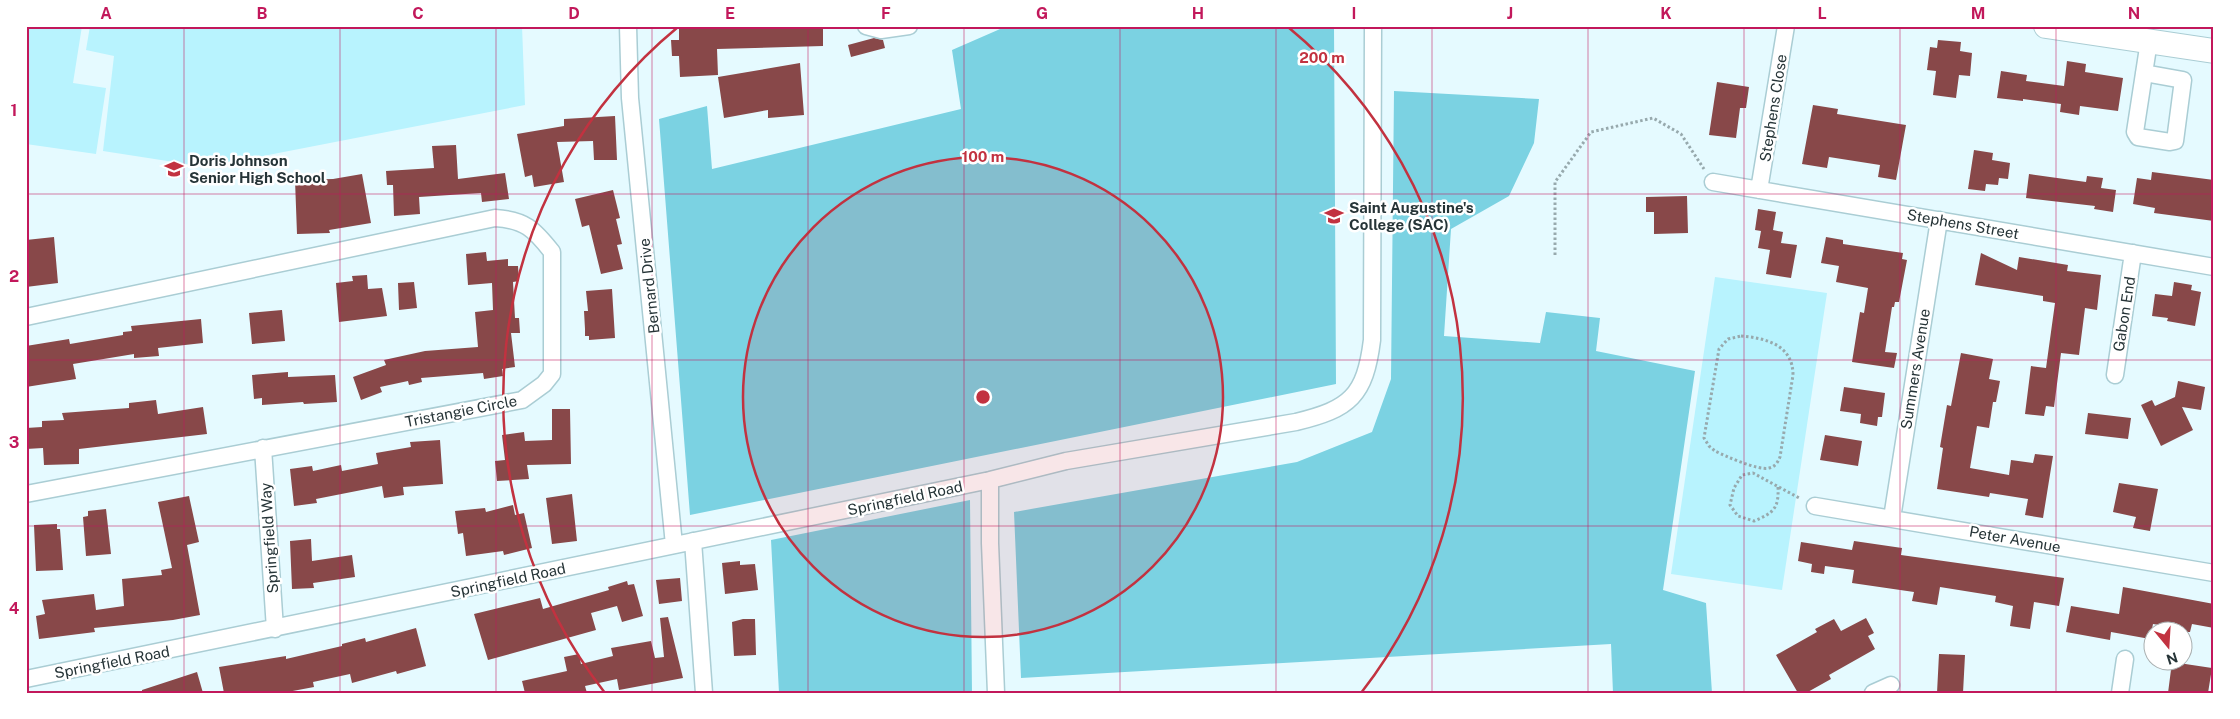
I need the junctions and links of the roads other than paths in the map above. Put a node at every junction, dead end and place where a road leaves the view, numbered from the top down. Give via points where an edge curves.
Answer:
1 (628, 26) edge
2 (866, 26) edge
3 (909, 26) edge
4 (1373, 26) edge
5 (1786, 26) edge
6 (2046, 26) edge
7 (2148, 41) junction
8 (2214, 51) edge
9 (2144, 73) junction
10 (1713, 182) road end
11 (1759, 190) junction
12 (1939, 220) junction
13 (2133, 253) junction
14 (2214, 267) edge
15 (26, 317) edge
16 (2115, 375) dead end
17 (263, 448) junction
18 (990, 480) junction
19 (26, 494) edge
20 (1815, 506) road end
21 (1892, 518) junction
22 (693, 541) junction
23 (674, 545) junction
24 (2214, 573) edge
25 (274, 629) junction
26 (2125, 659) dead end
27 (26, 679) edge
28 (1890, 685) dead end
29 (704, 693) edge
30 (996, 693) edge
31 (1873, 693) edge
32 (2120, 693) edge

1 - 23 street, Bernard Drive via 630,98
2 - 3 street via 881,30
4 - 18 street, Springfield Road via 1372,340 1364,380 1354,396 1338,409 1320,416 1066,461
5 - 11 street, Stephens Close
6 - 7 highway
7 - 8 highway
7 - 9 street
9 - 9 street via 2136,135 2175,141 2183,80
10 - 11 street, Stephens Street
11 - 12 street, Stephens Street
12 - 13 street, Stephens Street
12 - 21 street, Summers Avenue
13 - 14 street, Stephens Street
13 - 16 street, Gabon End
15 - 17 street, Tristangie Circle via 495,218 514,220 530,227 552,252 552,374 534,393 522,400
17 - 19 street, Tristangie Circle
17 - 25 street, Springfield Way
18 - 22 street, Springfield Road
18 - 30 street
20 - 21 street, Peter Avenue
21 - 24 street, Peter Avenue
22 - 23 street, Springfield Road
22 - 29 street
23 - 25 street, Springfield Road
25 - 27 street, Springfield Road
26 - 32 street
28 - 31 street

